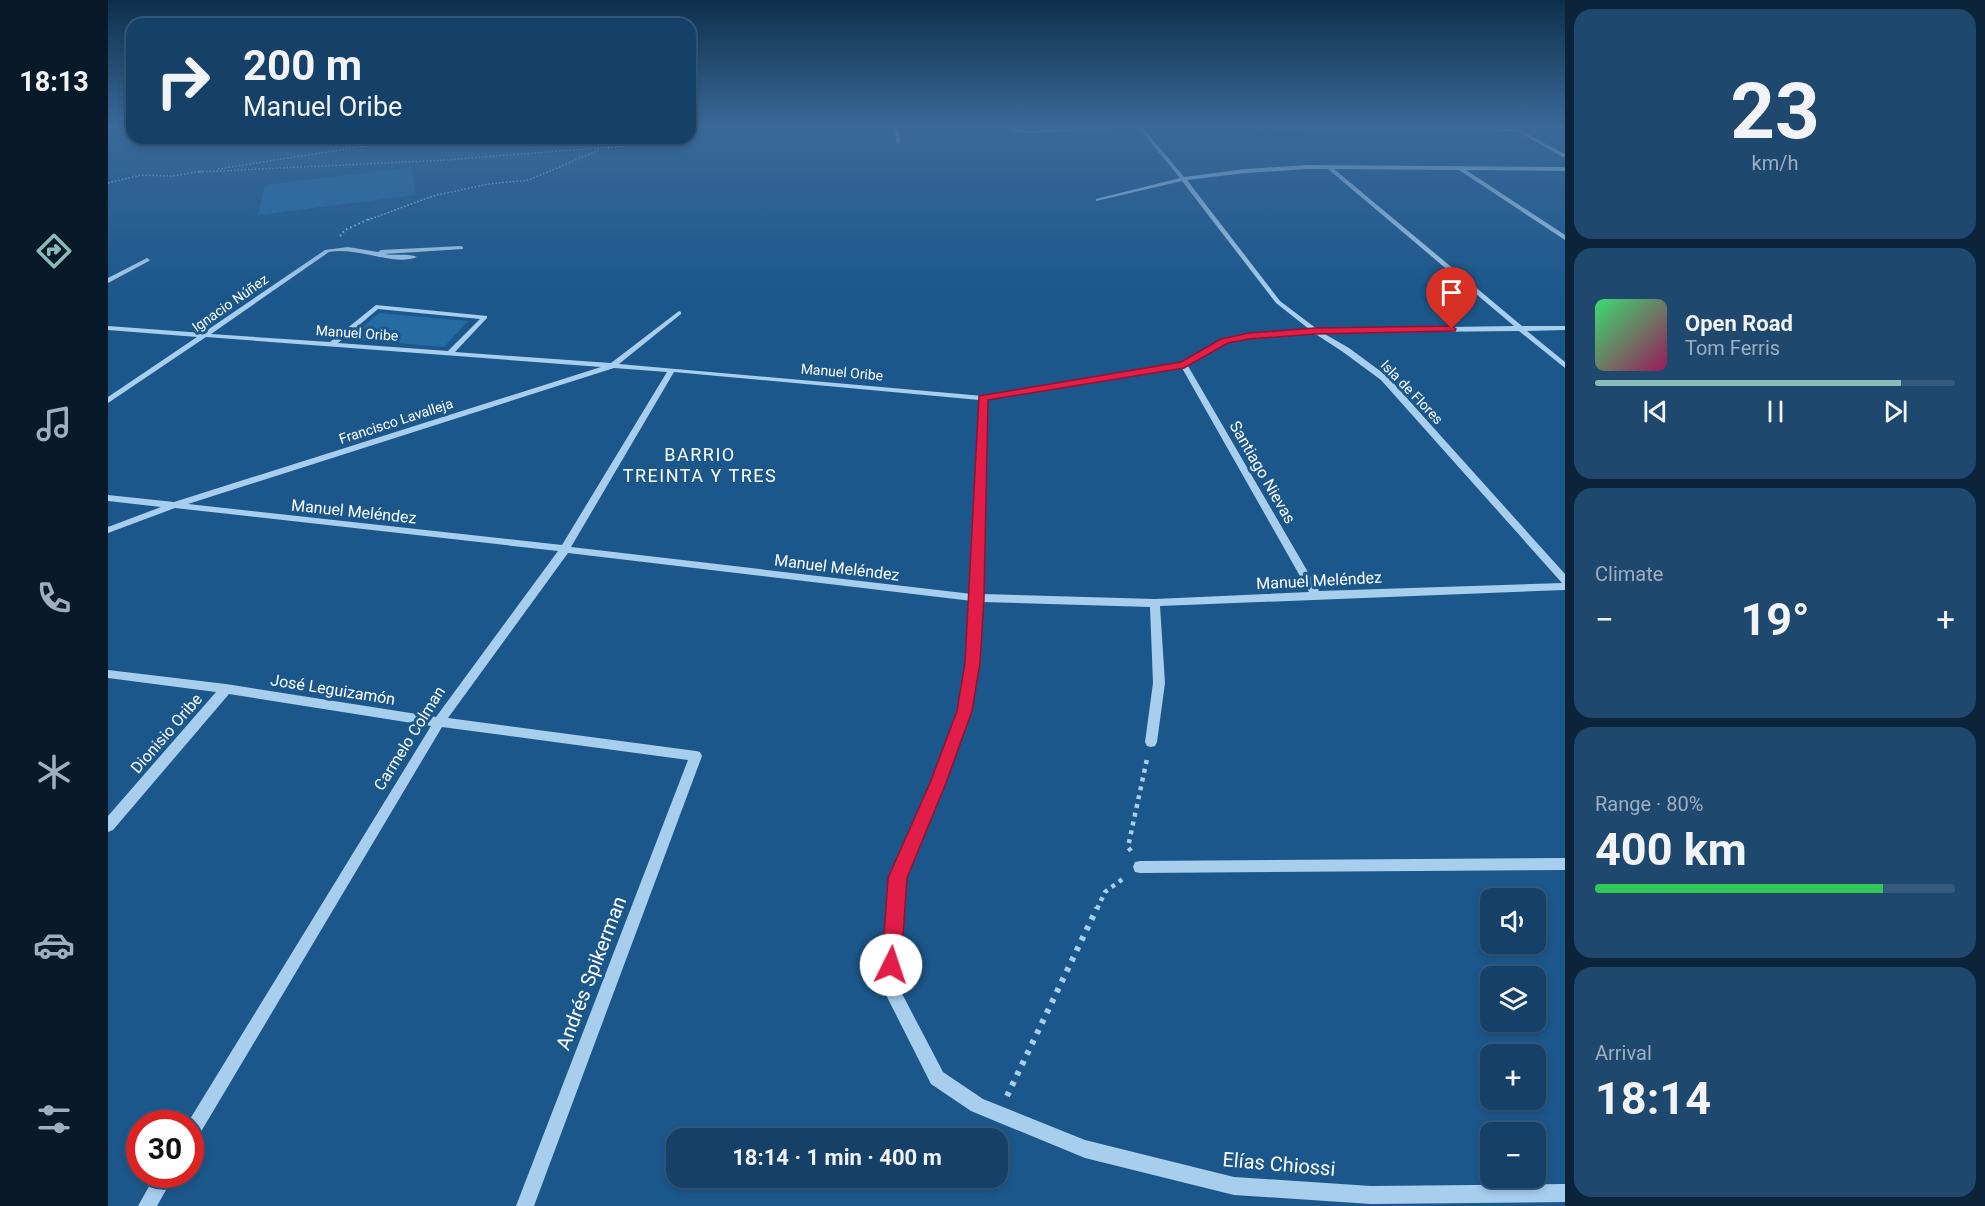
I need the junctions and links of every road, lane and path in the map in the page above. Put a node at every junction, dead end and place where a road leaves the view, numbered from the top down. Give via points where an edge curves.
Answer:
1 (516, 181) edge
2 (1174, 181) edge
3 (1185, 181) edge
4 (1346, 181) edge
5 (1480, 181) edge
6 (1098, 200) dead end
7 (1565, 238) edge
8 (461, 248) dead end
9 (327, 251) junction
10 (372, 253) junction
11 (414, 257) dead end
12 (147, 260) dead end
13 (108, 281) edge
14 (679, 313) dead end
15 (108, 328) edge
16 (1520, 328) junction
17 (1565, 328) edge
18 (1315, 331) junction
19 (204, 335) junction
20 (331, 345) junction
21 (450, 353) junction
22 (1184, 365) junction
23 (612, 366) junction
24 (1565, 366) edge
25 (672, 370) junction
26 (983, 398) junction
27 (108, 401) edge
28 (108, 498) edge
29 (172, 506) junction
30 (108, 530) edge
31 (565, 549) junction
32 (1565, 580) edge
33 (1565, 586) edge
34 (1316, 595) junction
35 (977, 598) junction
36 (1155, 603) junction
37 (108, 674) edge
38 (226, 689) junction
39 (439, 722) junction
40 (1151, 742) joint
41 (696, 756) joint
42 (108, 826) edge
43 (1565, 864) edge
44 (1140, 867) junction
45 (204, 1111) edge
46 (999, 1113) junction
47 (158, 1188) edge
48 (1565, 1193) edge
49 (147, 1206) edge
50 (525, 1206) edge

1 - 9 path via 433,196 382,213 345,230
2 - 6 street
3 - 18 street, Isla de Flores via 1278,302
4 - 16 street
5 - 7 street
8 - 10 street
9 - 10 street via 345,248
9 - 19 street, Ignacio Núñez
10 - 11 street via 399,260
12 - 13 street
14 - 23 street, Francisco Lavalleja
15 - 19 street, Manuel Oribe
16 - 17 street, Manuel Oribe
16 - 18 street, Manuel Oribe
16 - 24 street
18 - 22 street, Manuel Oribe via 1225,341
18 - 32 street, Isla de Flores via 1384,378
19 - 20 street, Manuel Oribe
19 - 27 street, Ignacio Núñez
20 - 21 street, Manuel Oribe
20 - 21 street via 375,307 485,317
21 - 23 street, Manuel Oribe
22 - 26 street, Manuel Oribe
22 - 34 street, Santiago Nievas
23 - 25 street, Manuel Oribe
23 - 29 street, Francisco Lavalleja
25 - 26 street, Manuel Oribe
25 - 31 street, Carmelo Colman
26 - 35 street
28 - 29 street, Manuel Meléndez
29 - 30 street, Francisco Lavalleja
29 - 31 street, Manuel Meléndez
31 - 35 street, Manuel Meléndez
31 - 39 street, Carmelo Colman
33 - 34 street, Manuel Meléndez
34 - 36 street, Manuel Meléndez
35 - 36 street, Manuel Meléndez
35 - 46 street, Elías Chiossi via 973,663 964,711 897,878 890,987 937,1078 977,1105
36 - 40 street via 1159,683
37 - 38 street, José Leguizamón
38 - 39 street, José Leguizamón
38 - 42 street, Dionisio Oribe
39 - 41 street, José Leguizamón
39 - 45 street, Carmelo Colman
40 - 44 path via 1128,847
41 - 50 street, Andrés Spikerman
43 - 44 street
44 - 46 path via 1105,892
46 - 48 street, Elías Chiossi via 1085,1149 1234,1186 1371,1195
47 - 49 street

